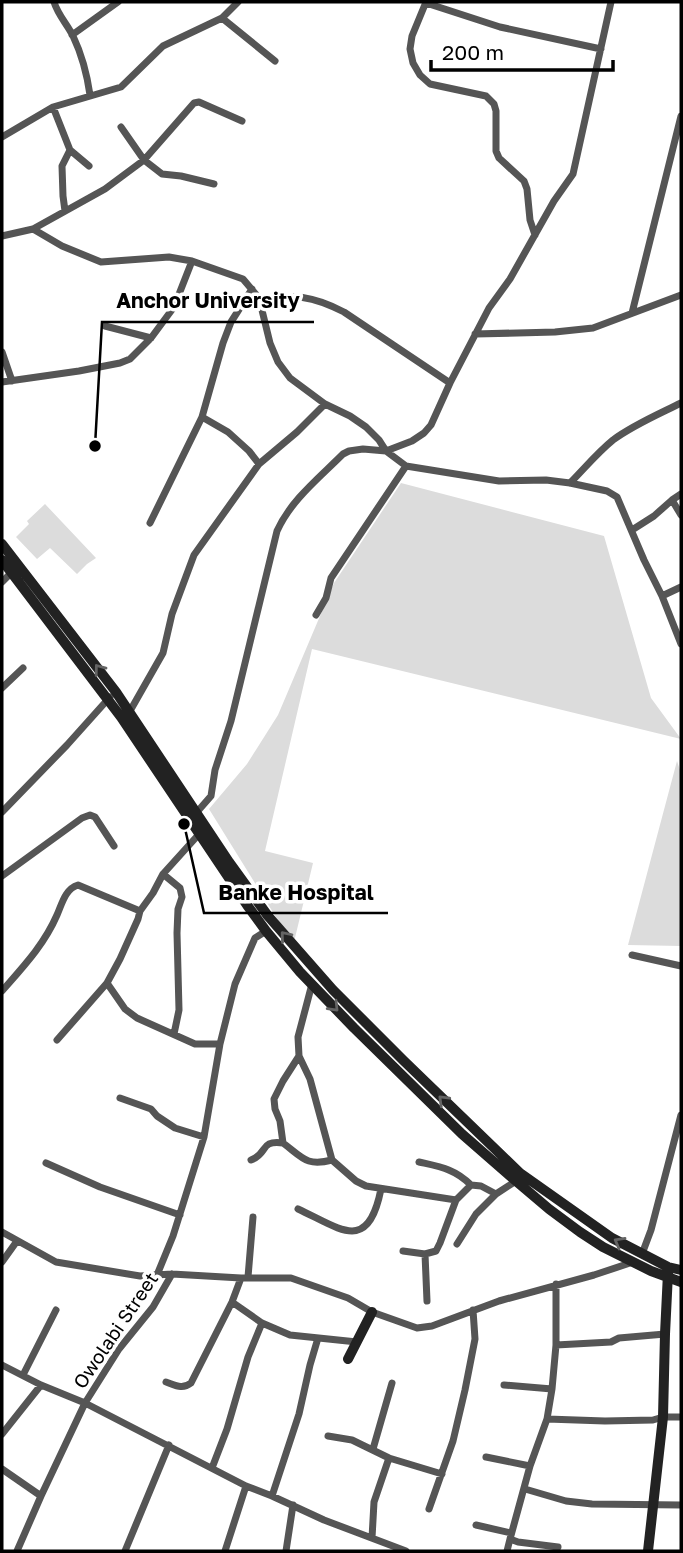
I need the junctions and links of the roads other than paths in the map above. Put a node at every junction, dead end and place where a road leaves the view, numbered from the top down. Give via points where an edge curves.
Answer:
1 (54, 2) edge
2 (118, 2) edge
3 (238, 2) edge
4 (611, 2) edge
5 (426, 3) edge
6 (222, 18) junction
7 (72, 34) junction
8 (601, 49) junction
9 (275, 61) dead end
10 (90, 95) junction
11 (53, 107) junction
12 (681, 116) edge
13 (242, 121) dead end
14 (121, 127) dead end
15 (2, 137) edge
16 (70, 150) junction
17 (144, 160) junction
18 (89, 166) dead end
19 (214, 184) dead end
20 (65, 211) junction
21 (33, 229) junction
22 (535, 235) junction
23 (2, 236) edge
24 (192, 261) junction
25 (252, 289) junction
26 (681, 295) edge
27 (258, 298) junction
28 (632, 313) junction
29 (105, 326) dead end
30 (475, 334) junction
31 (151, 338) junction
32 (2, 352) edge
33 (12, 381) junction
34 (2, 382) edge
35 (450, 383) junction
36 (681, 403) edge
37 (325, 404) junction
38 (202, 417) junction
39 (386, 451) junction
40 (259, 464) junction
41 (406, 466) junction
42 (570, 483) junction
43 (681, 494) edge
44 (672, 500) junction
45 (681, 515) edge
46 (150, 523) dead end
47 (632, 530) junction
48 (2, 544) edge
49 (2, 560) edge
50 (12, 572) junction
51 (2, 582) edge
52 (681, 587) edge
53 (662, 596) junction
54 (316, 615) dead end
55 (681, 644) edge
56 (23, 668) dead end
57 (2, 688) edge
58 (112, 696) junction
59 (130, 711) junction
60 (2, 812) edge
61 (197, 812) junction
62 (200, 833) junction
63 (114, 846) dead end
64 (163, 874) junction
65 (2, 876) edge
66 (139, 911) junction
67 (266, 931) junction
68 (632, 954) dead end
69 (681, 966) edge
70 (107, 983) junction
71 (312, 984) junction
72 (2, 991) edge
73 (174, 1034) junction
74 (57, 1040) dead end
75 (220, 1044) junction
76 (299, 1056) junction
77 (120, 1098) dead end
78 (681, 1115) edge
79 (204, 1137) junction
80 (283, 1143) junction
81 (250, 1160) dead end
82 (332, 1160) junction
83 (419, 1162) dead end
84 (46, 1163) dead end
85 (518, 1177) junction
86 (471, 1185) junction
87 (381, 1189) junction
88 (496, 1194) junction
89 (456, 1200) junction
90 (298, 1209) dead end
91 (180, 1215) junction
92 (253, 1217) dead end
93 (2, 1232) edge
94 (17, 1241) junction
95 (457, 1244) dead end
96 (403, 1251) dead end
97 (425, 1254) junction
98 (642, 1254) junction
99 (2, 1262) edge
100 (634, 1262) junction
101 (668, 1267) junction
102 (681, 1270) edge
103 (172, 1274) junction
104 (157, 1275) junction
105 (245, 1278) junction
106 (669, 1278) junction
107 (681, 1282) edge
108 (556, 1284) junction
109 (428, 1301) dead end
110 (232, 1302) junction
111 (56, 1310) dead end
112 (473, 1310) junction
113 (372, 1312) junction
114 (262, 1323) junction
115 (665, 1334) junction
116 (318, 1338) junction
117 (357, 1342) junction
118 (556, 1345) junction
119 (348, 1359) dead end
120 (2, 1365) edge
121 (23, 1375) junction
122 (166, 1382) dead end
123 (391, 1383) dead end
124 (41, 1385) junction
125 (504, 1385) dead end
126 (552, 1389) junction
127 (85, 1403) junction
128 (663, 1417) junction
129 (681, 1417) edge
130 (547, 1419) junction
131 (2, 1434) edge
132 (328, 1436) dead end
133 (169, 1446) junction
134 (373, 1449) junction
135 (486, 1457) dead end
136 (389, 1458) junction
137 (530, 1465) junction
138 (212, 1468) junction
139 (2, 1469) edge
140 (442, 1474) junction
141 (246, 1486) junction
142 (525, 1489) junction
143 (41, 1496) junction
144 (272, 1496) junction
145 (293, 1505) junction
146 (681, 1505) edge
147 (653, 1506) junction
148 (429, 1508) dead end
149 (476, 1525) dead end
150 (511, 1536) junction
151 (372, 1538) junction
152 (387, 1547) edge
153 (558, 1547) dead end
154 (17, 1551) edge
155 (125, 1551) edge
156 (225, 1551) edge
157 (286, 1551) edge
158 (406, 1551) edge
159 (507, 1551) edge
160 (648, 1551) edge

1 - 7 street
2 - 7 street
3 - 6 street
4 - 8 street
5 - 8 street via 500,27
5 - 22 street via 412,36 413,63 430,84 486,96 494,104 496,151 524,181
6 - 9 street
6 - 10 street via 163,46 121,87
7 - 10 street via 85,65
8 - 22 street via 573,174
10 - 11 street
11 - 15 street
11 - 16 street
12 - 28 street
13 - 17 street via 194,103
14 - 17 street
16 - 18 street
16 - 20 street via 62,166
17 - 19 street via 162,174
17 - 20 street
20 - 21 street
21 - 23 street
21 - 24 street via 101,262 169,257
22 - 30 street
24 - 25 street via 243,279
24 - 31 street via 174,307
25 - 27 street
25 - 38 street via 227,332
26 - 28 street
27 - 35 street via 288,295 327,303
27 - 37 street via 278,362 290,378
28 - 30 street via 593,328
29 - 31 street
30 - 35 street
31 - 33 street via 120,363
32 - 33 street
33 - 34 street
35 - 39 street via 424,433
36 - 42 street via 615,438
37 - 39 street via 366,427
37 - 40 street
38 - 40 street via 228,432
38 - 46 street
39 - 41 street
39 - 61 street via 363,449 344,454 299,497 281,522 211,796
40 - 59 street via 194,555 163,653
41 - 42 street via 499,481
41 - 54 street via 331,578
42 - 47 street via 614,494
43 - 44 street
44 - 45 street
44 - 47 street
47 - 53 street
58 -> 48 street
49 - 50 street
50 - 51 street
50 - 58 street
52 - 53 street
53 - 55 street
56 - 57 street
58 - 59 street
58 - 60 street
58 - 62 street
59 - 61 street
85 -> 61 street via 308,963 268,916
62 - 64 street
62 - 67 street
63 - 65 street via 96,817 90,815
64 - 66 street
64 - 73 street via 180,888 182,897 177,933 179,1010
66 - 70 street
66 - 72 street via 78,885 72,887 42,944
67 - 71 street
67 - 75 street via 255,938 235,984
68 - 69 street
70 - 73 street via 125,1009
70 - 74 street
71 - 76 street via 298,1037
71 -> 85 street via 462,1134
73 - 75 street via 195,1044
75 - 79 street
76 - 80 street via 274,1099
76 - 82 street via 310,1079
77 - 79 street via 152,1109 175,1128
78 - 98 street
79 - 91 street
80 - 81 street via 272,1141
80 - 82 street via 309,1162
82 - 87 street via 356,1181
83 - 86 street via 453,1171
84 - 91 street
85 - 88 street
98 -> 85 street
85 - 100 street via 580,1232
86 - 88 street
86 - 89 street
87 - 89 street
87 - 90 street via 377,1210 368,1225 357,1230 344,1230
88 - 95 street
89 - 97 street via 436,1251
91 - 104 street
92 - 105 street
93 - 94 street
94 - 99 street
94 - 104 street via 56,1262
96 - 97 street
97 - 109 street
98 - 101 street
100 - 106 street
100 - 108 street
101 - 102 street
101 - 106 street
103 - 104 street
103 - 105 street
103 - 127 street, Owolabi Street
105 - 110 street
105 - 113 street via 291,1278 348,1298
106 - 107 street
106 - 115 street
108 - 112 street
108 - 118 street
110 - 114 street
110 - 122 street via 191,1383 181,1387
111 - 121 street
112 - 113 street via 423,1328
112 - 140 street via 475,1339
113 - 117 street
114 - 116 street via 290,1335
114 - 138 street
115 - 118 street
115 - 128 street
116 - 117 street
116 - 144 street
117 - 119 street
118 - 126 street
120 - 121 street
121 - 124 street
123 - 134 street
124 - 127 street
124 - 131 street
125 - 126 street
126 - 130 street
127 - 133 street
127 - 143 street, Owolabi Street
128 - 129 street
128 - 130 street
128 - 147 street
130 - 137 street
132 - 134 street
133 - 138 street
133 - 155 street
134 - 136 street
135 - 137 street
136 - 140 street
136 - 151 street via 374,1502
137 - 142 street
138 - 141 street
139 - 143 street
140 - 148 street
141 - 144 street
141 - 156 street
142 - 147 street via 592,1504
142 - 150 street
143 - 154 street, Owolabi Street
144 - 145 street
145 - 151 street
145 - 157 street
146 - 147 street
147 - 160 street
149 - 150 street
150 - 153 street via 518,1542
150 - 159 street
151 - 152 street
152 - 158 street

